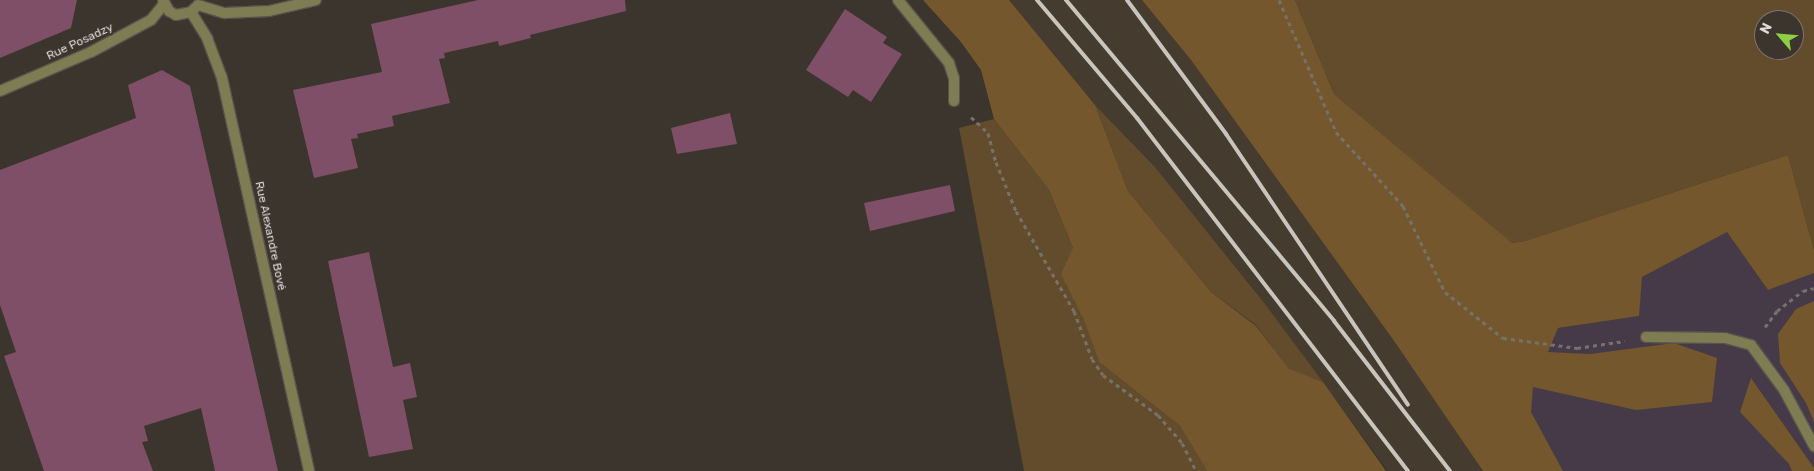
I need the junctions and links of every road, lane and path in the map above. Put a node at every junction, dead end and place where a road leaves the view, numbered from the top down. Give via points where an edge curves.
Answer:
1 (316, 0) edge
2 (898, 0) edge
3 (1279, 0) edge
4 (163, 2) edge
5 (196, 6) edge
6 (0, 91) edge
7 (954, 101) joint
8 (1814, 288) edge
9 (1646, 337) joint
10 (1751, 345) junction
11 (1814, 446) edge
12 (309, 471) edge
13 (1196, 471) edge

1 - 5 street via 270,11 225,13
2 - 7 street via 949,63 954,78
3 - 9 path via 1336,132 1403,206 1445,292 1503,338 1577,348
4 - 5 street via 176,15
4 - 6 street, Rue Posadzy via 151,20 91,52
5 - 12 street, Rue Alexandre Bové via 222,78
7 - 13 path via 988,133 1016,211 1074,311 1092,359 1103,375 1158,415 1182,443
8 - 10 path via 1803,291 1777,311
9 - 10 street via 1725,338
10 - 11 street via 1784,390

